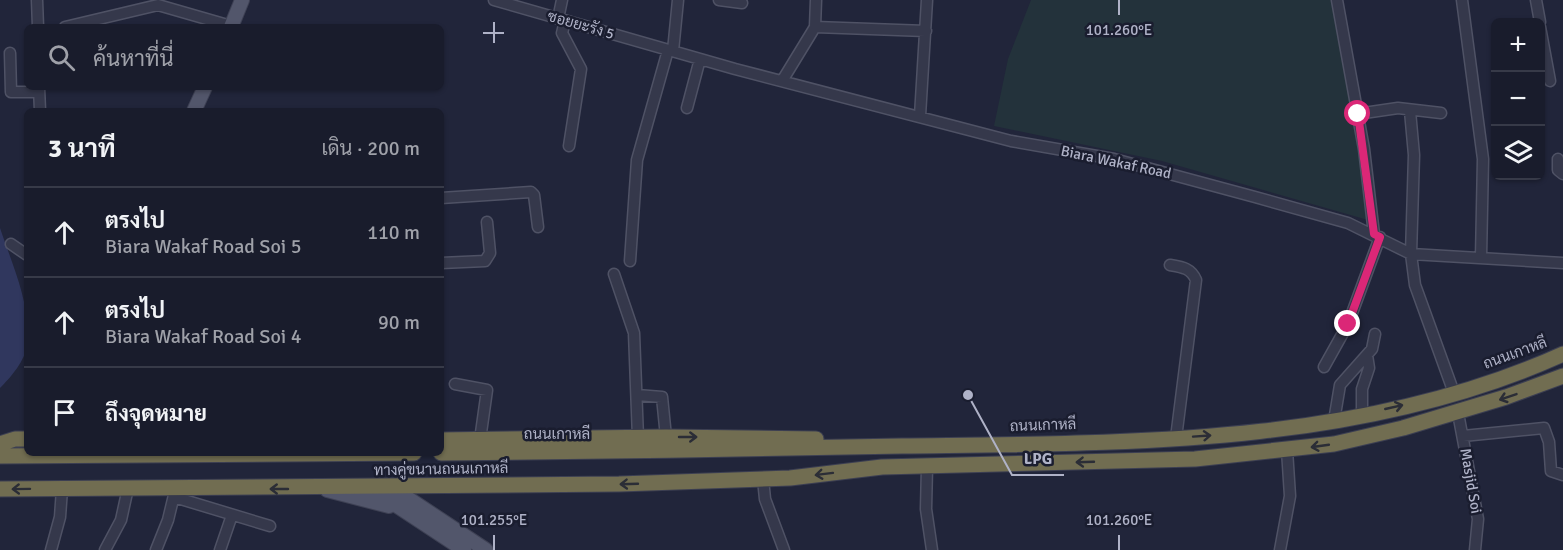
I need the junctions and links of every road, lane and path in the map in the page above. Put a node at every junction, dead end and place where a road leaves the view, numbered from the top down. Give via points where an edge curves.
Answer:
1 (37, 0) edge
2 (242, 0) edge
3 (494, 0) edge
4 (562, 0) edge
5 (678, 0) edge
6 (719, 0) edge
7 (816, 0) edge
8 (927, 0) edge
9 (1337, 0) edge
10 (1462, 0) edge
11 (1536, 0) edge
12 (742, 3) dead end
13 (1539, 18) edge
14 (561, 20) junction
15 (38, 24) edge
16 (78, 24) edge
17 (221, 24) edge
18 (232, 24) edge
19 (815, 27) junction
20 (926, 31) junction
21 (671, 51) junction
22 (1545, 53) edge
23 (10, 54) dead end
24 (700, 59) junction
25 (782, 81) junction
26 (1550, 81) dead end
27 (39, 90) edge
28 (204, 90) edge
29 (40, 108) edge
30 (195, 108) edge
31 (687, 108) dead end
32 (1410, 111) junction
33 (1441, 113) dead end
34 (1358, 114) junction
35 (920, 116) junction
36 (569, 146) dead end
37 (1558, 159) dead end
38 (1563, 174) edge
39 (444, 198) edge
40 (487, 222) dead end
41 (538, 227) dead end
42 (1377, 235) junction
43 (11, 244) dead end
44 (24, 253) edge
45 (1412, 254) junction
46 (1481, 258) junction
47 (630, 261) dead end
48 (444, 263) edge
49 (1563, 263) edge
50 (1170, 265) dead end
51 (614, 274) dead end
52 (1375, 333) dead end
53 (1367, 354) junction
54 (1563, 354) edge
55 (1324, 367) dead end
56 (1563, 376) edge
57 (456, 384) dead end
58 (1454, 393) junction
59 (637, 395) junction
60 (1458, 413) junction
61 (1362, 415) junction
62 (1334, 421) junction
63 (1463, 436) junction
64 (666, 437) junction
65 (638, 438) junction
66 (1176, 438) junction
67 (24, 439) edge
68 (1143, 439) junction
69 (480, 440) junction
70 (444, 441) edge
71 (0, 444) edge
72 (984, 446) junction
73 (903, 447) junction
74 (1287, 450) junction
75 (444, 453) edge
76 (24, 454) edge
77 (0, 456) edge
78 (24, 456) edge
79 (1143, 460) junction
80 (1006, 464) junction
81 (927, 467) junction
82 (1563, 475) edge
83 (763, 479) junction
84 (443, 486) junction
85 (391, 487) junction
86 (128, 488) junction
87 (320, 488) junction
88 (370, 488) junction
89 (0, 489) edge
90 (62, 489) junction
91 (175, 492) junction
92 (406, 512) junction
93 (232, 515) junction
94 (433, 515) junction
95 (270, 526) dead end
96 (51, 550) edge
97 (105, 550) edge
98 (156, 550) edge
99 (220, 550) edge
100 (464, 550) edge
101 (486, 550) edge
102 (784, 550) edge
103 (933, 550) edge
104 (1280, 550) edge
105 (1475, 550) edge

1 - 15 street
2 - 18 main road
3 - 14 street, ซอยยะรัง 5
4 - 14 street
5 - 21 street
6 - 12 street
7 - 19 street
8 - 20 street
9 - 34 street
10 - 46 street via 1483,159
11 - 13 street
14 - 21 street, ซอยยะรัง 5
14 - 36 street via 562,33 581,73
16 - 17 street via 158,5
19 - 20 street
19 - 25 street
20 - 35 street
21 - 24 street, Biara Wakaf Road
21 - 47 street via 637,160
22 - 26 street
23 - 27 street via 11,92
24 - 25 street, Biara Wakaf Road
24 - 31 street
25 - 35 street, Biara Wakaf Road
27 - 29 street
28 - 30 main road
32 - 33 street
32 - 34 street via 1390,108
32 - 45 street via 1414,155
34 - 42 street
35 - 42 street, Biara Wakaf Road via 1011,141 1170,173
37 - 38 street via 1558,170
39 - 41 street via 531,192
40 - 48 street via 490,253 486,261
42 - 45 street, Biara Wakaf Road
42 - 55 street via 1348,324
43 - 44 street
45 - 46 street, Biara Wakaf Road
45 - 58 street via 1418,298
46 - 49 street, Biara Wakaf Road
50 - 66 street via 1185,267 1196,280
51 - 59 street via 632,322
52 - 53 street
53 - 61 street via 1369,368 1362,388
53 - 62 street via 1340,385
54 - 58 highway, ถนนเกาหลี
56 -> 60 highway
57 - 69 street via 487,390
61 -> 58 highway, ถนนเกาหลี
59 - 64 street via 662,397
59 - 65 street
60 - 63 street, Masjid Soi
60 -> 74 highway via 1344,442
61 - 62 highway, ถนนเกาหลี
66 -> 62 highway, ถนนเกาหลี
63 - 82 street via 1544,428 1551,471
63 - 105 street, Masjid Soi via 1478,519
64 - 65 highway, ทางคู่ขนานถนนเกาหลี
64 -> 73 highway, ทางคู่ขนานถนนเกาหลี via 789,437
65 - 69 highway, ทางคู่ขนานถนนเกาหลี
66 - 68 highway, ถนนเกาหลี
67 - 71 highway
68 - 72 highway, ถนนเกาหลี
68 - 79 highway
69 - 70 highway, ทางคู่ขนานถนนเกาหลี
72 - 73 highway, ถนนเกาหลี
72 - 80 highway
73 - 75 highway, ถนนเกาหลี
74 - 79 highway
74 - 104 street via 1290,496
76 - 77 highway
77 - 78 highway
79 -> 80 highway
80 - 81 highway
81 -> 83 highway, ทางคู่ขนานถนนเกาหลี via 882,467
81 - 103 street via 926,509
83 -> 84 highway, ทางคู่ขนานถนนเกาหลี
83 - 102 street via 765,499
84 - 85 highway, ทางคู่ขนานถนนเกาหลี
84 - 94 main road via 426,496
85 - 88 highway, ทางคู่ขนานถนนเกาหลี
85 - 94 main road
86 - 90 highway, ทางคู่ขนานถนนเกาหลี
86 - 91 highway, ทางคู่ขนานถนนเกาหลี
86 - 97 street via 121,520
87 - 88 highway, ทางคู่ขนานถนนเกาหลี
87 -> 91 highway, ทางคู่ขนานถนนเกาหลี
87 - 92 main road
88 - 92 main road
90 -> 89 highway, ทางคู่ขนานถนนเกาหลี
90 - 96 street via 60,517
91 - 93 street
91 - 98 street
92 - 100 main road
93 - 95 street
93 - 99 street
94 - 101 main road

